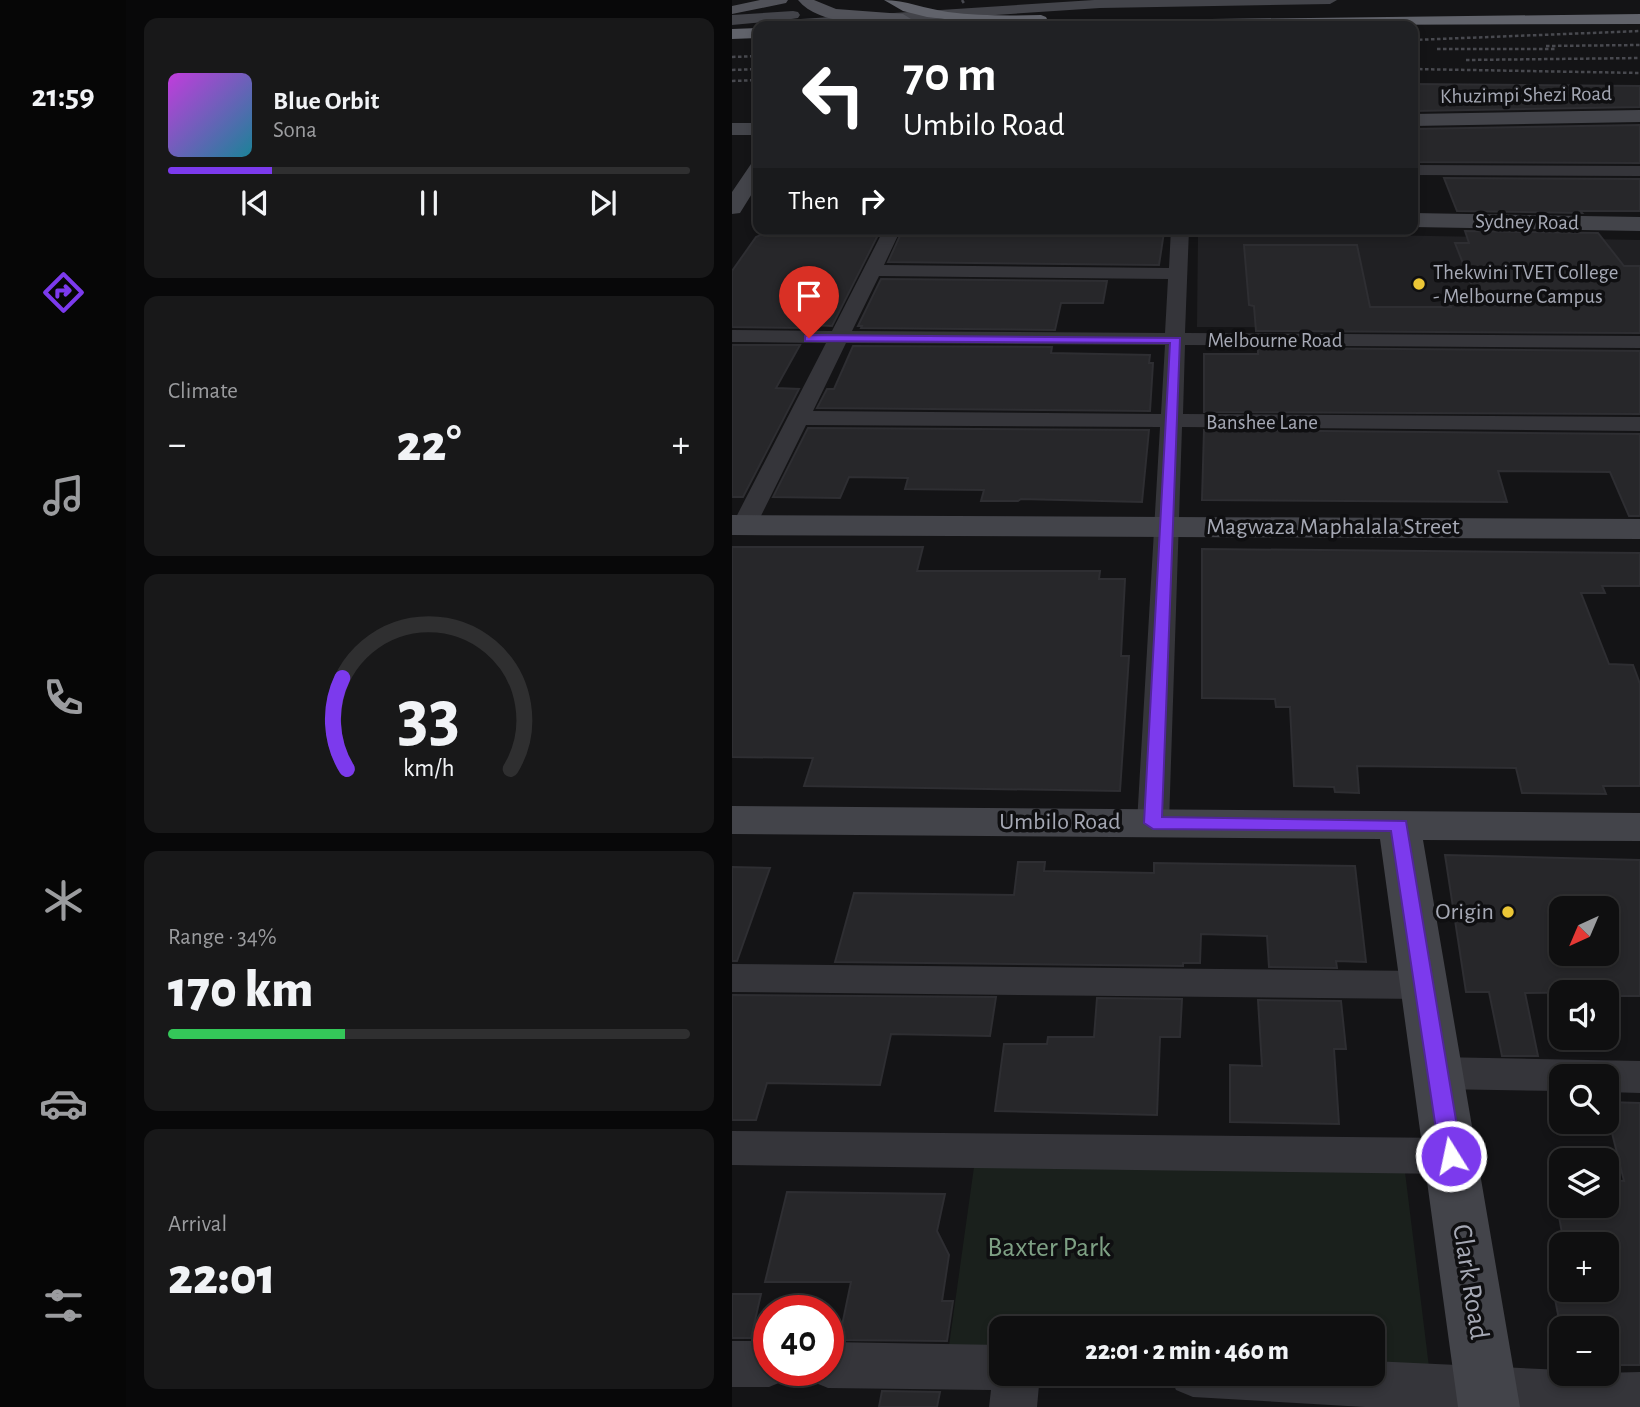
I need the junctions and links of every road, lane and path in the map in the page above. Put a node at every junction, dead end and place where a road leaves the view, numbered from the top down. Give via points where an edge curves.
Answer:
1 (781, 0) edge
2 (805, 0) edge
3 (852, 0) edge
4 (877, 0) edge
5 (891, 0) edge
6 (981, 0) edge
7 (1330, 0) edge
8 (1092, 3) edge
9 (732, 10) edge
10 (915, 14) junction
11 (1015, 15) edge
12 (1640, 19) edge
13 (732, 20) edge
14 (837, 21) edge
15 (1301, 21) edge
16 (1418, 21) edge
17 (1443, 21) junction
18 (1640, 24) edge
19 (753, 28) edge
20 (1418, 28) edge
21 (732, 32) edge
22 (753, 33) edge
23 (753, 39) edge
24 (732, 40) edge
25 (1640, 117) edge
26 (1418, 120) edge
27 (1418, 170) edge
28 (1640, 171) edge
29 (753, 176) edge
30 (732, 210) edge
31 (753, 211) edge
32 (1418, 220) edge
33 (1640, 224) edge
34 (890, 235) edge
35 (1180, 235) edge
36 (873, 270) junction
37 (1177, 274) junction
38 (735, 337) edge
39 (839, 339) junction
40 (1176, 340) junction
41 (1640, 342) edge
42 (800, 418) junction
43 (1171, 422) junction
44 (1640, 424) edge
45 (739, 525) edge
46 (1165, 527) junction
47 (1640, 529) edge
48 (732, 820) edge
49 (1153, 823) junction
50 (1399, 825) junction
51 (1640, 827) edge
52 (732, 978) edge
53 (1423, 985) junction
54 (1437, 1073) junction
55 (1549, 1075) edge
56 (1619, 1076) edge
57 (1640, 1077) edge
58 (732, 1148) edge
59 (1451, 1156) junction
60 (732, 1364) edge
61 (753, 1364) edge
62 (844, 1365) edge
63 (989, 1368) edge
64 (1015, 1386) edge
65 (1335, 1386) edge
66 (1640, 1395) edge
67 (1488, 1399) edge
68 (1013, 1407) edge

1 - 9 main road
2 - 14 main road
3 - 14 main road
4 - 10 main road
5 - 17 highway via 924,12 984,19
6 - 11 highway
7 - 8 street
8 - 11 street
10 - 11 street
10 - 14 street
11 - 15 highway
12 - 17 highway
13 - 14 street
16 - 17 highway
18 - 20 highway
19 - 21 street
21 - 22 highway
23 - 24 highway
25 - 26 street, Khuzimpi Shezi Road
27 - 28 street
29 - 30 street
30 - 31 street
32 - 33 street, Sydney Road
34 - 36 street
35 - 37 street
36 - 37 street
36 - 39 street
37 - 40 street
38 - 39 street, Melbourne Road
39 - 40 street, Melbourne Road
39 - 42 street
40 - 41 street, Melbourne Road
40 - 43 street
42 - 43 street, Banshee Lane
42 - 45 street
43 - 44 street, Banshee Lane
43 - 46 street
45 - 46 street, Magwaza Maphalala Street
46 - 47 street, Magwaza Maphalala Street
46 - 49 street
48 - 49 street, Umbilo Road
49 - 50 street, Umbilo Road
50 - 51 street, Umbilo Road
50 - 53 street, Clark Road
52 - 53 street
53 - 54 street, Clark Road
54 - 55 street
54 - 59 street, Clark Road
56 - 57 street
58 - 59 street
59 - 67 street, Clark Road
60 - 61 street
62 - 63 street
64 - 68 street
65 - 67 street
66 - 67 street

